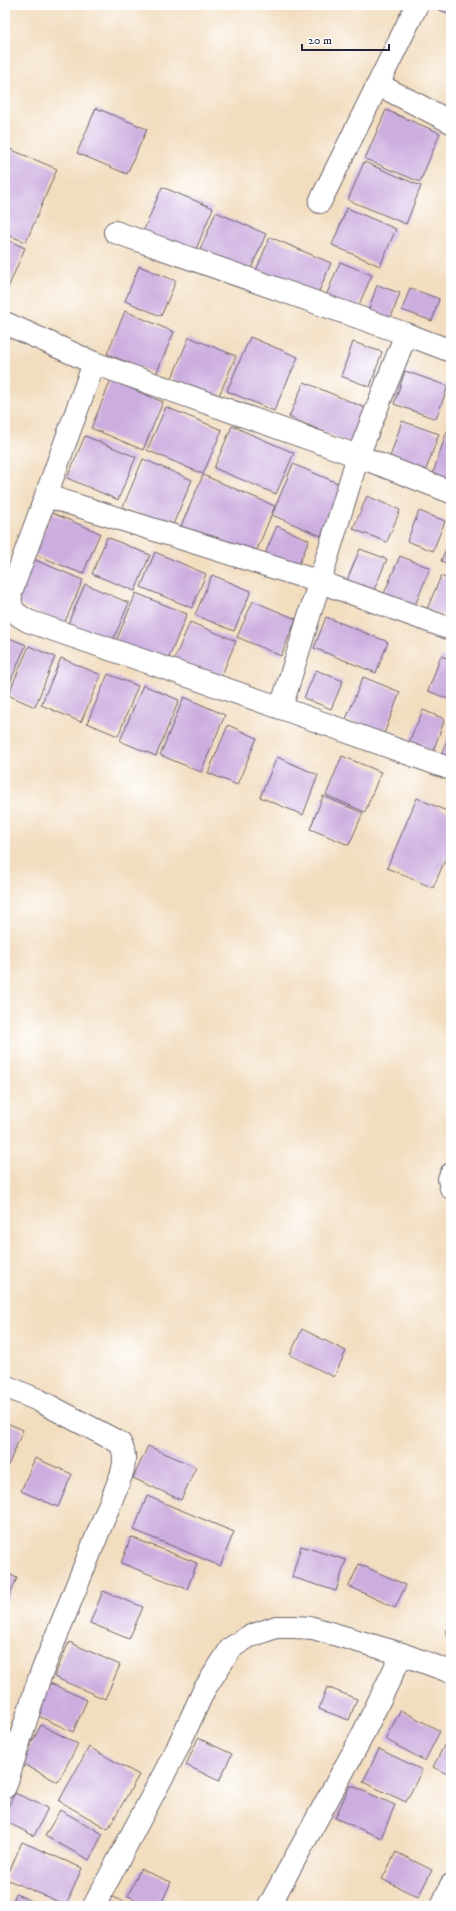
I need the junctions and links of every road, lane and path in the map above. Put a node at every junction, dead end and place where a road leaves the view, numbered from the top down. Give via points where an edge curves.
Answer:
1 (417, 5) edge
2 (379, 85) junction
3 (451, 122) edge
4 (320, 202) dead end
5 (115, 232) dead end
6 (5, 323) edge
7 (406, 334) junction
8 (451, 351) edge
9 (94, 363) junction
10 (358, 456) junction
11 (451, 492) edge
12 (47, 496) junction
13 (320, 582) junction
14 (451, 629) edge
15 (281, 708) junction
16 (451, 769) edge
17 (451, 1174) edge
18 (451, 1188) edge
19 (5, 1386) edge
20 (402, 1654) junction
21 (451, 1672) edge
22 (5, 1787) edge
23 (451, 1885) edge
24 (94, 1906) edge
25 (268, 1906) edge
26 (442, 1906) edge

1 - 2 street
2 - 3 street
2 - 4 street
5 - 7 street
6 - 9 street
7 - 8 street
7 - 10 street
9 - 10 street
9 - 12 street
10 - 11 street
10 - 13 street
12 - 13 street
12 - 15 street via 11,592 10,605 14,613 28,621
13 - 14 street
13 - 15 street
15 - 16 street
17 - 18 street
19 - 22 street via 38,1400 120,1443 124,1461 123,1472 40,1679
20 - 21 street
20 - 24 street via 313,1628 293,1627 276,1627 248,1637 231,1648 204,1690 176,1752
20 - 25 street via 359,1742
23 - 26 street

